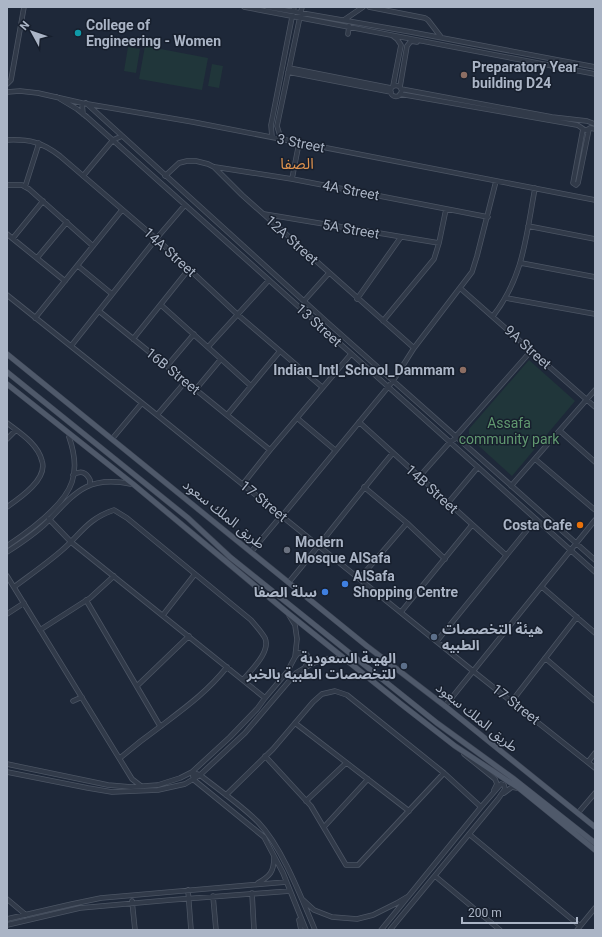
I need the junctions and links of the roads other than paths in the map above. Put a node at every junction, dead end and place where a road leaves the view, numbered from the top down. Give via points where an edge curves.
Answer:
1 (24, 7) edge
2 (244, 7) edge
3 (267, 7) edge
4 (302, 7) edge
5 (363, 7) edge
6 (369, 7) edge
7 (293, 12) edge
8 (300, 15) junction
9 (344, 20) junction
10 (349, 26) junction
11 (348, 34) dead end
12 (389, 34) junction
13 (441, 37) junction
14 (425, 41) junction
15 (285, 55) junction
16 (292, 56) junction
17 (595, 67) edge
18 (289, 70) junction
19 (595, 74) edge
20 (7, 84) edge
21 (392, 88) junction
22 (400, 90) junction
23 (7, 92) edge
24 (277, 94) junction
25 (284, 95) junction
26 (58, 98) junction
27 (84, 103) junction
28 (83, 114) junction
29 (584, 121) junction
30 (271, 125) junction
31 (277, 126) junction
32 (592, 127) edge
33 (583, 129) junction
34 (122, 136) junction
35 (272, 137) junction
36 (281, 139) junction
37 (7, 140) edge
38 (113, 140) junction
39 (39, 143) junction
40 (299, 143) junction
41 (214, 167) junction
42 (83, 176) junction
43 (165, 176) junction
44 (292, 179) junction
45 (496, 181) junction
46 (7, 185) edge
47 (25, 187) junction
48 (535, 188) junction
49 (595, 200) edge
50 (43, 201) junction
51 (185, 205) junction
52 (446, 209) junction
53 (122, 210) junction
54 (263, 214) junction
55 (488, 217) junction
56 (67, 222) junction
57 (528, 226) junction
58 (7, 234) edge
59 (401, 237) junction
60 (12, 238) junction
61 (156, 239) junction
62 (595, 239) edge
63 (439, 243) junction
64 (93, 246) junction
65 (37, 258) junction
66 (520, 263) junction
67 (78, 266) junction
68 (189, 269) junction
69 (329, 273) junction
70 (595, 277) edge
71 (269, 280) junction
72 (65, 281) junction
73 (460, 288) junction
74 (112, 294) junction
75 (7, 295) edge
76 (506, 298) junction
77 (357, 299) junction
78 (304, 302) junction
79 (161, 305) junction
80 (99, 311) junction
81 (237, 314) junction
82 (595, 314) edge
83 (493, 316) junction
84 (35, 318) junction
85 (383, 321) junction
86 (194, 334) junction
87 (133, 339) junction
88 (71, 346) junction
89 (208, 347) junction
90 (414, 348) junction
91 (280, 351) junction
92 (531, 351) junction
93 (7, 354) edge
94 (351, 354) junction
95 (221, 358) junction
96 (167, 366) junction
97 (7, 372) edge
98 (186, 381) junction
99 (393, 381) junction
100 (7, 384) edge
101 (251, 386) junction
102 (322, 387) junction
103 (388, 387) junction
104 (196, 389) junction
105 (595, 390) edge
106 (587, 400) junction
107 (142, 403) junction
108 (595, 407) edge
109 (158, 415) junction
110 (227, 415) junction
111 (297, 418) junction
112 (359, 422) junction
113 (7, 423) edge
114 (16, 430) junction
115 (560, 431) junction
116 (69, 437) dead end
117 (457, 437) junction
118 (7, 439) edge
119 (112, 439) junction
120 (450, 442) junction
121 (270, 450) junction
122 (335, 450) junction
123 (392, 454) junction
124 (535, 459) junction
125 (595, 462) edge
126 (478, 467) junction
127 (73, 475) junction
128 (419, 476) junction
129 (133, 484) junction
130 (244, 484) junction
131 (90, 485) junction
132 (511, 486) junction
133 (364, 487) junction
134 (448, 502) junction
135 (7, 507) edge
136 (595, 510) edge
137 (281, 516) junction
138 (49, 519) junction
139 (536, 519) junction
140 (595, 520) edge
141 (407, 523) junction
142 (472, 525) junction
143 (71, 542) junction
144 (576, 544) junction
145 (7, 546) edge
146 (319, 546) junction
147 (571, 550) junction
148 (7, 552) edge
149 (251, 552) junction
150 (506, 555) junction
151 (445, 559) junction
152 (595, 560) edge
153 (595, 572) edge
154 (195, 574) junction
155 (7, 576) edge
156 (114, 576) junction
157 (360, 578) junction
158 (289, 582) junction
159 (14, 587) junction
160 (542, 587) junction
161 (86, 600) junction
162 (24, 603) junction
163 (401, 612) junction
164 (7, 614) edge
165 (289, 614) junction
166 (163, 615) junction
167 (577, 617) junction
168 (40, 630) junction
169 (595, 633) edge
170 (189, 636) junction
171 (437, 641) junction
172 (295, 657) junction
173 (545, 658) junction
174 (347, 661) junction
175 (227, 667) junction
176 (304, 667) junction
177 (473, 670) junction
178 (243, 680) junction
179 (137, 686) junction
180 (82, 697) junction
181 (265, 698) junction
182 (74, 701) dead end
183 (512, 701) junction
184 (595, 701) edge
185 (445, 706) junction
186 (295, 723) junction
187 (160, 726) junction
188 (455, 746) junction
189 (595, 753) edge
190 (266, 756) junction
191 (120, 758) junction
192 (588, 762) junction
193 (346, 763) junction
194 (7, 764) edge
195 (595, 768) edge
196 (7, 772) edge
197 (192, 772) junction
198 (444, 773) junction
199 (200, 775) junction
200 (368, 779) junction
201 (194, 780) junction
202 (141, 786) junction
203 (520, 789) junction
204 (595, 793) edge
205 (226, 794) junction
206 (492, 794) junction
207 (498, 799) junction
208 (306, 800) junction
209 (481, 807) junction
210 (409, 811) junction
211 (547, 811) junction
212 (578, 813) junction
213 (595, 827) edge
214 (324, 828) junction
215 (469, 834) junction
216 (595, 844) edge
217 (595, 850) edge
218 (274, 857) junction
219 (435, 876) junction
220 (286, 882) junction
221 (256, 884) junction
222 (188, 890) junction
223 (290, 891) junction
224 (252, 893) junction
225 (411, 894) junction
226 (123, 896) junction
227 (131, 896) junction
228 (213, 896) junction
229 (189, 898) junction
230 (301, 898) junction
231 (7, 899) edge
232 (133, 903) junction
233 (112, 905) junction
234 (595, 908) edge
235 (297, 911) junction
236 (26, 915) junction
237 (7, 919) edge
238 (7, 926) edge
239 (579, 928) edge
240 (135, 930) edge
241 (191, 930) edge
242 (216, 930) edge
243 (254, 930) edge
244 (301, 930) edge
245 (306, 930) edge
246 (315, 930) edge
247 (381, 930) edge
248 (390, 930) edge
249 (500, 930) edge

1 - 20 street via 11,80
2 - 7 street
3 - 7 street
4 - 8 street
5 - 9 street
6 - 13 street via 425,18
7 - 8 street
7 - 15 street
8 - 9 street
8 - 10 street
8 - 16 street
9 - 13 street
10 - 11 street
10 - 12 street
12 - 14 street
12 - 21 street via 401,45
13 - 17 street
14 - 19 street
14 - 22 street via 409,43
15 - 16 street
15 - 24 street
16 - 18 street
18 - 21 street
18 - 25 street
21 - 22 street via 396,85
21 - 22 street via 394,96
22 - 29 street
22 - 33 street via 577,125
23 - 26 street, 3 Street via 20,91
24 - 25 street
24 - 30 street
25 - 31 street
26 - 27 street, 3 Street
26 - 28 street, 13 Street
27 - 28 street
27 - 34 street, 13 Street
27 - 35 street, 3 Street
28 - 38 street, 13 Street
29 - 32 street via 588,121
29 - 33 street
30 - 31 street
30 - 35 street
31 - 36 street
32 - 33 street
32 - 33 street via 576,185 573,183
34 - 38 street
34 - 43 street, 13 Street
35 - 36 street, 3 Street
36 - 40 street, 3 Street
37 - 39 street, 14A Street via 23,139
38 - 42 street
38 - 51 street, 13 Street
39 - 42 street, 14A Street via 51,149
39 - 47 street
40 - 44 street
40 - 45 street, 3 Street
41 - 43 street, 12A Street via 187,161 179,163
41 - 44 street, 4A Street
41 - 54 street, 12A Street
42 - 53 street, 14A Street
43 - 78 street, 13 Street
44 - 52 street, 4A Street
45 - 48 street, 3 Street
45 - 55 street
46 - 47 street
47 - 50 street
48 - 49 street, 3 Street
48 - 57 street
50 - 56 street
50 - 60 street
51 - 61 street
51 - 71 street, 13 Street
52 - 55 street, 4A Street
52 - 63 street
53 - 61 street, 14A Street
53 - 64 street
54 - 59 street, 5A Street
54 - 69 street, 12A Street
55 - 73 street via 472,272
56 - 64 street
56 - 65 street
57 - 62 street
57 - 66 street
58 - 60 street
59 - 63 street, 5A Street
59 - 77 street
60 - 65 street
61 - 68 street, 14A Street
61 - 74 street
63 - 85 street via 434,259
64 - 67 street
65 - 72 street
66 - 70 street
66 - 76 street
67 - 72 street
67 - 74 street
68 - 79 street
68 - 81 street, 14A Street
69 - 77 street, 12A Street
69 - 78 street
71 - 81 street
71 - 94 street, 13 Street
72 - 84 street
73 - 83 street, 9A Street
73 - 90 street
74 - 80 street
75 - 84 street, 17 Street
76 - 82 street
76 - 83 street
77 - 85 street, 12A Street
78 - 99 street, 13 Street
79 - 86 street
79 - 87 street
80 - 87 street, 16B Street
80 - 88 street
81 - 89 street
81 - 91 street, 14A Street
83 - 92 street, 9A Street
84 - 88 street, 17 Street
85 - 90 street, 12A Street
86 - 89 street
86 - 96 street
87 - 96 street, 16B Street
88 - 107 street, 17 Street
89 - 95 street
90 - 99 street
91 - 101 street
91 - 102 street, 14A Street
92 - 106 street, 9A Street
92 - 117 street
93 - 119 main road, طريق الملك سعود
94 - 102 street
94 - 103 street, 13 Street
95 - 101 street
95 - 104 street
96 - 98 street, 16B Street
97 - 216 main road, طريق الملك سعود via 357,659
98 - 104 street, 16B Street
98 - 109 street
99 - 103 street
99 - 117 street, 13 Street
100 - 129 main road
101 - 110 street
102 - 111 street
103 - 112 street
103 - 120 street, 13 Street
104 - 110 street, 16B Street
105 - 106 street
106 - 108 street, 9A Street
106 - 115 street
107 - 109 street, 17 Street
107 - 119 street
109 - 130 street, 17 Street
110 - 121 street, 16B Street
111 - 121 street
111 - 122 street
112 - 122 street
112 - 123 street, 14B Street
113 - 114 street
114 - 118 street
114 - 135 street via 37,450 43,462 41,474 34,486
115 - 124 street
115 - 125 street
116 - 127 street via 74,453
117 - 120 street
117 - 132 street, 13 Street
119 - 149 main road, طريق الملك سعود
120 - 126 street, 13 Street
120 - 128 street
121 - 130 street
122 - 137 street
123 - 128 street, 14B Street
123 - 133 street
124 - 132 street
124 - 136 street
126 - 134 street
126 - 139 street, 13 Street
127 - 131 street via 83,472 90,480
127 - 145 street via 72,482 62,499 26,533
128 - 134 street, 14B Street
129 - 131 street via 105,481
129 - 165 main road
130 - 137 street, 17 Street
131 - 138 street via 78,492
132 - 144 street, 13 Street
133 - 141 street
133 - 146 street
134 - 142 street, 14B Street
137 - 146 street, 17 Street
137 - 149 street
138 - 143 street
138 - 148 street via 36,532
139 - 147 street, 13 Street
139 - 150 street
140 - 144 street
141 - 151 street
141 - 157 street
142 - 150 street, 14B Street
142 - 151 street
143 - 154 street via 89,522 114,510
143 - 156 street
143 - 159 street
144 - 147 street
144 - 152 street, 13 Street
146 - 157 street, 17 Street
146 - 158 street
147 - 153 street, 13 Street
147 - 160 street
149 - 158 main road, طريق الملك سعود
150 - 171 street
151 - 163 street
154 - 166 street
154 - 178 street via 251,620 266,640 261,658
155 - 159 street
156 - 161 street
156 - 166 street
157 - 163 street, 17 Street
158 - 185 main road, طريق الملك سعود
159 - 162 street
160 - 167 street
160 - 177 street
161 - 168 street
161 - 179 street
162 - 164 street
162 - 168 street
163 - 171 street, 17 Street
165 - 172 street via 295,626 297,639
165 - 174 main road
166 - 170 street
167 - 169 street
167 - 173 street
168 - 180 street
170 - 175 street
170 - 179 street
171 - 177 street, 17 Street
172 - 176 street via 298,652 305,653 308,662
172 - 181 street via 287,672
173 - 183 street
173 - 184 street
174 - 176 street via 335,658
174 - 188 main road
175 - 178 street
175 - 187 street via 194,701
176 - 199 street via 245,733
177 - 183 street, 17 Street
177 - 185 street
178 - 181 street
179 - 187 street
180 - 182 street
180 - 191 street
181 - 197 street via 257,710
183 - 192 street, 17 Street
185 - 212 main road, طريق الملك سعود
186 - 190 street
186 - 193 street
186 - 198 street via 322,694 336,691 347,695
187 - 191 street
188 - 203 main road
188 - 206 street via 495,779 497,784
189 - 192 street
190 - 205 street
190 - 208 street
191 - 202 street via 132,778
192 - 195 street, 17 Street
193 - 200 street
193 - 208 street
194 - 202 street via 108,785
196 - 201 street via 112,792 158,790
197 - 199 street
197 - 201 street
197 - 202 street via 180,778
198 - 209 street
198 - 210 street
199 - 201 street
199 - 205 street
200 - 210 street
200 - 214 street
201 - 218 street via 264,837
203 - 207 street via 507,789
203 - 211 main road
204 - 212 street
205 - 230 street via 258,822 276,846
206 - 207 street via 501,784 504,785
206 - 209 street
207 - 215 street
208 - 214 street
209 - 225 street
210 - 214 street via 358,865 346,865
211 - 216 main road
211 - 217 main road
212 - 213 main road, طريق الملك سعود
215 - 219 street
215 - 239 street
218 - 220 street
218 - 221 street via 274,867 269,876
219 - 248 street
219 - 249 street
220 - 221 street
220 - 223 street
221 - 222 street
222 - 227 street
222 - 229 street
223 - 224 street
223 - 235 street
224 - 228 street
224 - 243 street
225 - 230 street via 374,915 357,919 332,917 314,910
225 - 247 street
226 - 227 street
226 - 233 street
226 - 236 street via 101,898
227 - 232 street
228 - 229 street
228 - 242 street
229 - 232 street
229 - 241 street
230 - 246 street
231 - 236 street
232 - 233 street
232 - 240 street
233 - 238 street via 80,908
234 - 239 street
235 - 244 street
235 - 245 street
236 - 237 street

